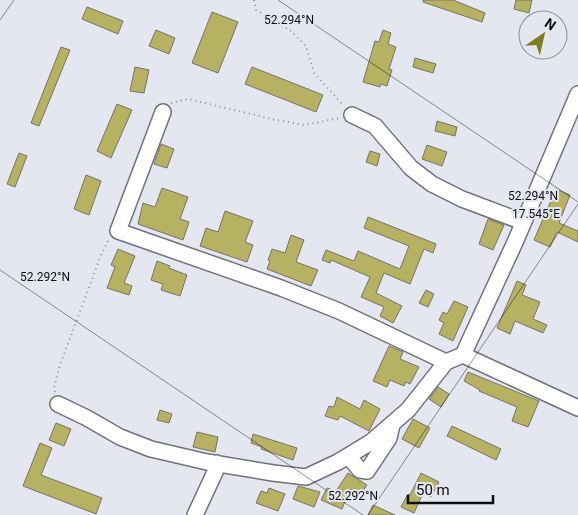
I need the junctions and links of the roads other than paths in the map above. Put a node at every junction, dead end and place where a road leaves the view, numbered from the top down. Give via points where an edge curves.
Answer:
1 (578, 94) edge
2 (163, 112) road end
3 (352, 115) road end
4 (523, 222) junction
5 (463, 355) junction
6 (446, 362) junction
7 (58, 404) road end
8 (578, 408) edge
9 (392, 424) junction
10 (348, 456) junction
11 (217, 463) junction
12 (195, 515) edge

1 - 4 street
2 - 6 street via 118,231 339,311
3 - 4 street via 375,126 410,168 432,184 462,200
4 - 5 street
5 - 6 street
5 - 8 street
6 - 9 street via 408,410
7 - 11 street via 150,449
9 - 10 street
9 - 10 street via 389,438 367,471 360,470
10 - 11 street via 306,476
11 - 12 street

